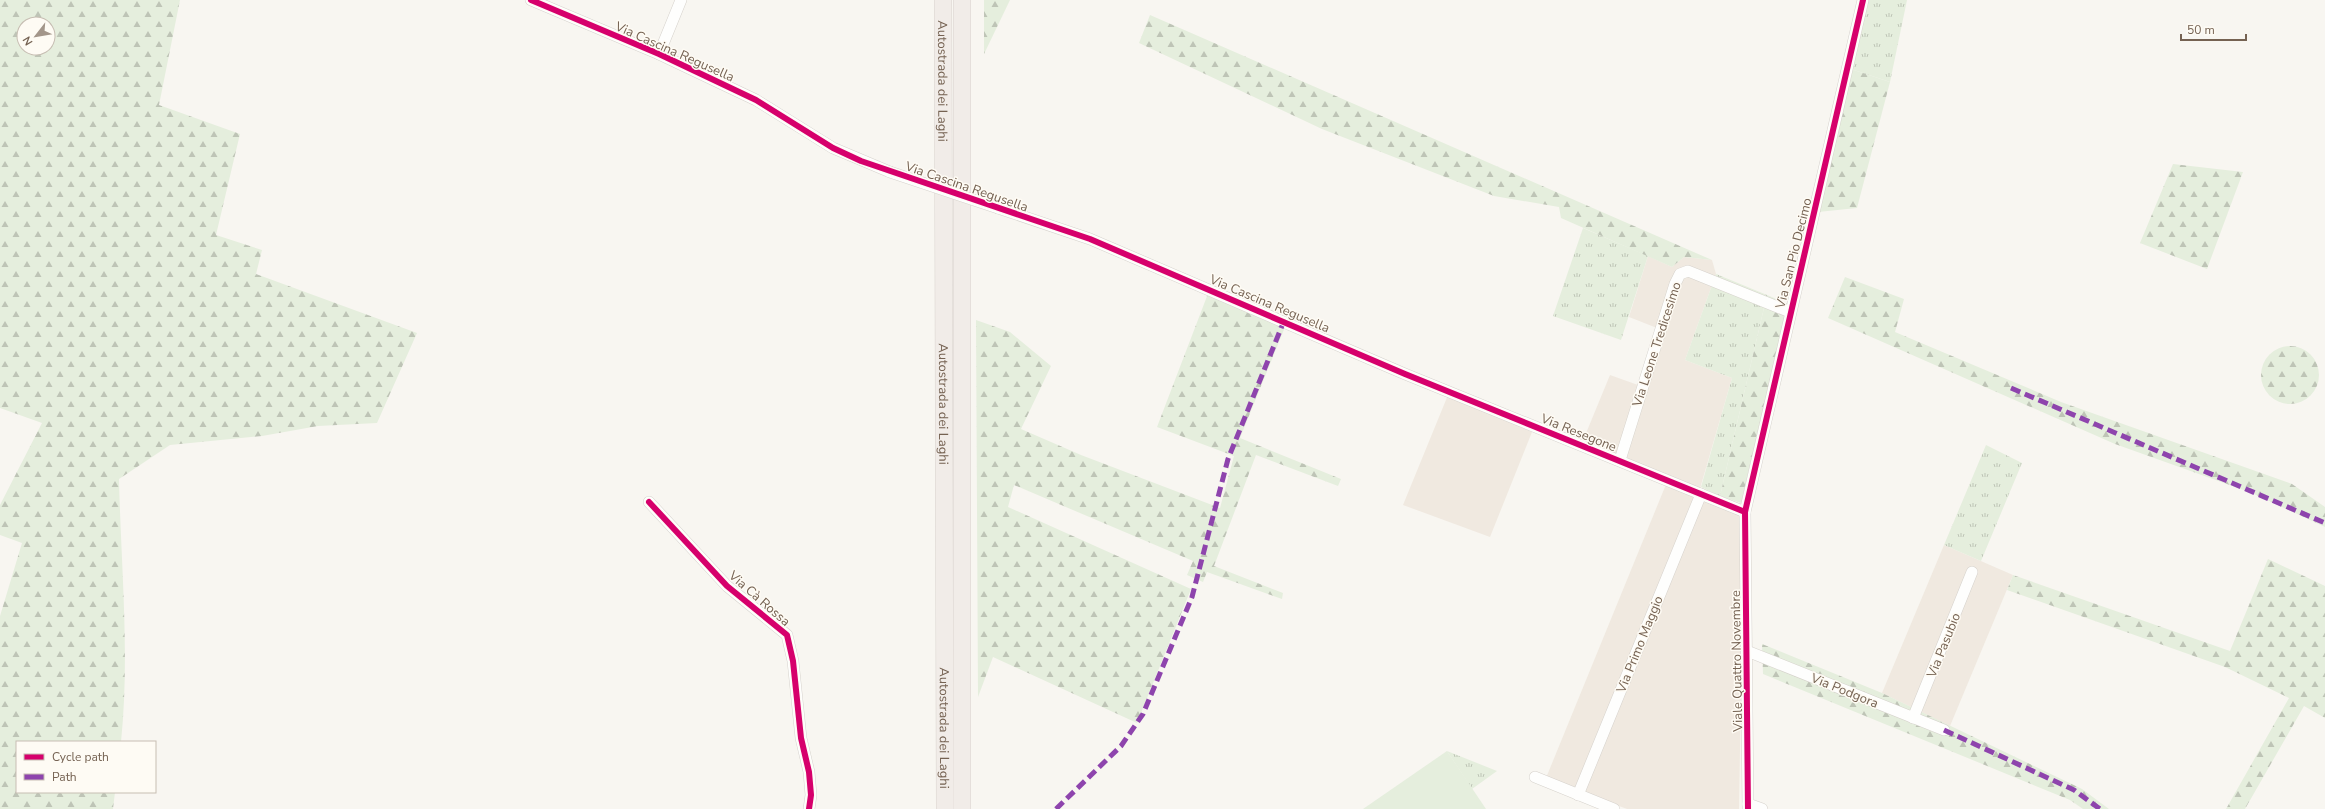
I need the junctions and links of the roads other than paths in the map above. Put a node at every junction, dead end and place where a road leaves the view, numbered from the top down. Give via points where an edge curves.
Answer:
1 (531, 0) edge
2 (681, 0) edge
3 (943, 0) edge
4 (962, 0) edge
5 (1863, 0) edge
6 (659, 54) junction
7 (1790, 312) junction
8 (1405, 374) joint
9 (1620, 460) junction
10 (1701, 494) junction
11 (649, 502) dead end
12 (1745, 512) junction
13 (1972, 572) dead end
14 (1747, 651) junction
15 (1913, 718) junction
16 (1944, 730) dead end
17 (1535, 777) dead end
18 (1578, 795) junction
19 (1748, 806) edge
20 (809, 809) edge
21 (945, 809) edge
22 (962, 809) edge
23 (1614, 809) edge
24 (1762, 809) edge

1 - 6 street, Via Cascina Regusella
2 - 6 street
3 - 21 highway, Autostrada dei Laghi
4 - 22 highway, Autostrada dei Laghi
5 - 7 street, Via San Pio Decimo
6 - 8 street, Via Cascina Regusella, bridge via 772,108 833,148 890,172 1090,239
7 - 9 street, Via Leone Tredicesimo via 1688,271 1680,274
7 - 12 street, Via San Pio Decimo
8 - 9 street, Via Resegone
9 - 10 street, Via Resegone
10 - 12 street, Via Resegone
10 - 18 street, Via Primo Maggio
11 - 20 street, Via Cà Rossa via 727,586 787,635 794,661 801,738 809,772
12 - 14 street, Viale Quattro Novembre
13 - 15 street, Via Pasubio
14 - 15 street, Via Podgora
14 - 19 street, Viale Quattro Novembre
15 - 16 street, Via Podgora
17 - 18 street
18 - 23 street
19 - 24 street

